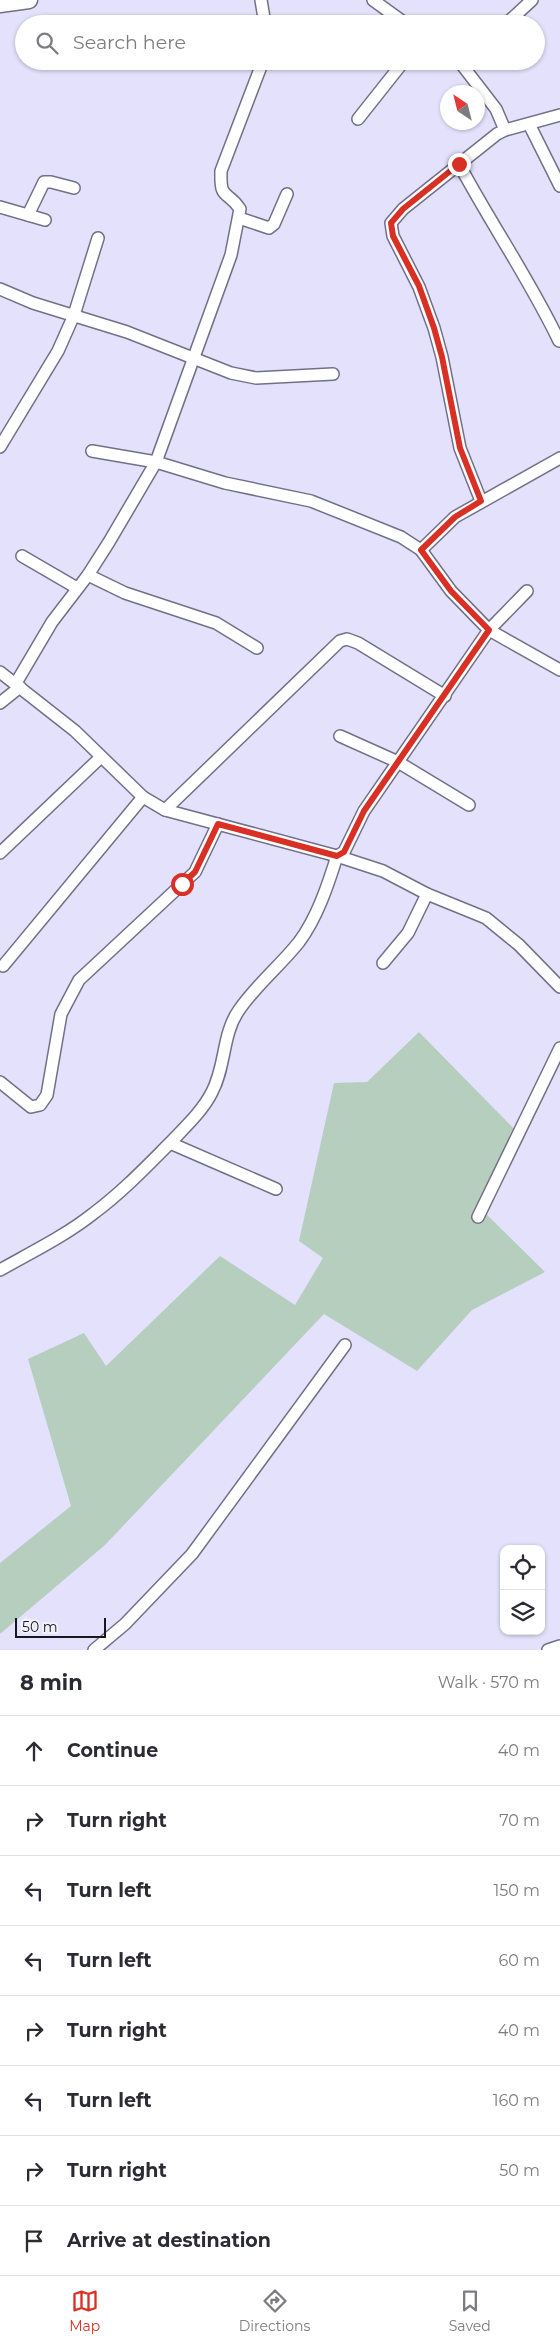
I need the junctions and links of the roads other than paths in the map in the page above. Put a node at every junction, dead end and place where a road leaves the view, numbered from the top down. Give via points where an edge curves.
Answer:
1 (30, 0) edge
2 (262, 0) edge
3 (374, 0) edge
4 (532, 0) edge
5 (0, 4) edge
6 (264, 15) edge
7 (394, 15) edge
8 (516, 15) edge
9 (260, 70) edge
10 (397, 70) edge
11 (468, 70) edge
12 (560, 115) edge
13 (358, 119) dead end
14 (529, 124) junction
15 (505, 130) junction
16 (459, 164) junction
17 (560, 186) edge
18 (74, 188) dead end
19 (287, 194) dead end
20 (0, 207) edge
21 (28, 215) junction
22 (240, 218) junction
23 (45, 220) dead end
24 (98, 238) dead end
25 (0, 289) edge
26 (74, 315) junction
27 (559, 341) edge
28 (194, 359) junction
29 (333, 374) dead end
30 (0, 448) edge
31 (92, 451) dead end
32 (560, 458) edge
33 (156, 462) junction
34 (481, 501) junction
35 (421, 550) junction
36 (22, 556) dead end
37 (88, 575) junction
38 (77, 588) junction
39 (527, 591) dead end
40 (489, 630) junction
41 (257, 648) dead end
42 (560, 670) edge
43 (0, 672) edge
44 (18, 685) junction
45 (445, 696) junction
46 (0, 703) edge
47 (340, 736) dead end
48 (101, 757) junction
49 (398, 762) junction
50 (143, 797) junction
51 (469, 805) dead end
52 (165, 810) junction
53 (218, 824) junction
54 (0, 854) edge
55 (337, 856) junction
56 (427, 894) junction
57 (382, 963) dead end
58 (2, 966) dead end
59 (560, 987) edge
60 (560, 1048) edge
61 (0, 1082) edge
62 (170, 1143) junction
63 (276, 1189) dead end
64 (478, 1217) dead end
65 (0, 1270) edge
66 (346, 1345) dead end
67 (560, 1646) edge
68 (94, 1650) edge
69 (548, 1650) edge

1 - 5 street
2 - 6 street
3 - 7 street
4 - 8 street
9 - 22 street via 221,171 220,189 236,203
10 - 13 street
11 - 15 street via 496,109
12 - 14 street
14 - 15 street
14 - 17 street
15 - 16 street
16 - 27 street via 486,215 535,293
16 - 34 street via 403,209 391,223 393,236 419,286 434,328 460,448
18 - 21 street via 44,182
19 - 22 street via 274,224 269,228
20 - 21 street
21 - 23 street
22 - 28 street via 231,255
24 - 26 street
25 - 26 street
26 - 28 street
26 - 30 street via 58,351
28 - 29 street via 230,373 256,378
28 - 33 street
31 - 33 street
32 - 34 street
33 - 35 street via 225,483 311,501 393,533
33 - 37 street
34 - 35 street via 455,517
35 - 40 street via 451,591
36 - 38 street
37 - 38 street
37 - 41 street via 125,593 216,623
38 - 44 street via 52,622
39 - 40 street
40 - 42 street
40 - 45 street
43 - 44 street
44 - 46 street
44 - 48 street via 75,731
45 - 49 street
45 - 52 street via 358,643 347,639 340,641
47 - 49 street
48 - 50 street
48 - 54 street
49 - 51 street
49 - 55 street via 364,811 344,852
50 - 52 street
50 - 58 street
52 - 53 street
53 - 55 street
53 - 61 street via 195,872 79,980 61,1014 47,1095 40,1105 31,1107
55 - 56 street via 383,872
55 - 62 street via 316,912 299,942 237,1012 212,1093
56 - 57 street via 408,933
56 - 59 street via 486,918 519,945
60 - 64 street
62 - 63 street
62 - 65 street via 94,1213 52,1242
66 - 68 street via 192,1554 125,1624
67 - 69 street

